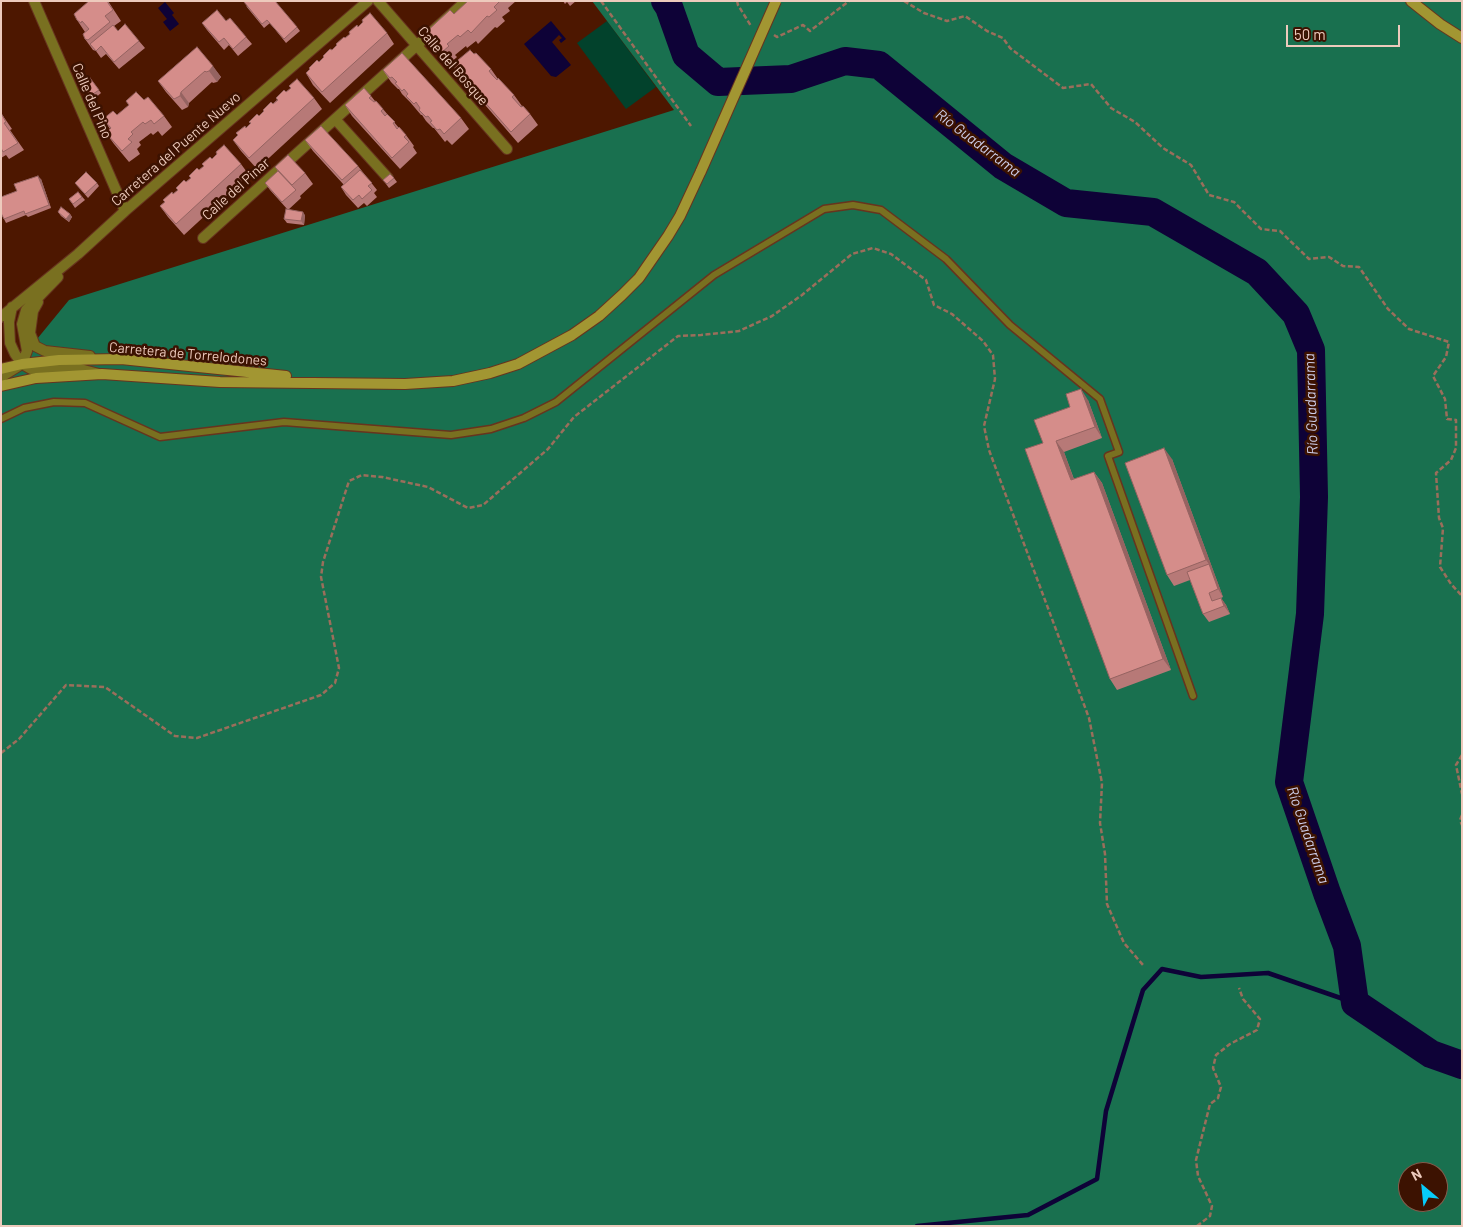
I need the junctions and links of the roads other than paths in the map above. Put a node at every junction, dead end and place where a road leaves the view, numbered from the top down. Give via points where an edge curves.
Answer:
1 (34, 1) edge
2 (368, 1) edge
3 (378, 1) edge
4 (466, 1) edge
5 (776, 1) edge
6 (1411, 1) edge
7 (1462, 38) edge
8 (417, 46) junction
9 (335, 119) junction
10 (507, 149) dead end
11 (388, 178) edge
12 (125, 211) junction
13 (203, 238) dead end
14 (78, 254) junction
15 (42, 294) junction
16 (12, 307) junction
17 (1, 317) edge
18 (121, 359) junction
19 (22, 364) junction
20 (1, 370) edge
21 (102, 374) junction
22 (1, 377) edge
23 (344, 383) junction
24 (1, 386) edge
25 (1, 419) edge
26 (1193, 696) dead end

1 - 12 street, Calle del Pino
2 - 12 street, Carretera del Puente Nuevo
3 - 8 street, Calle del Bosque
4 - 8 street, Calle del Pinar
5 - 23 main road, Carretera de Torrelodones, bridge via 680,216 639,278 599,316 572,335 518,364 490,373 425,384
6 - 7 main road
8 - 9 street, Calle del Pinar
8 - 10 street, Calle del Bosque
9 - 11 street
9 - 13 street, Calle del Pinar
12 - 14 street, Carretera del Puente Nuevo
14 - 15 street
14 - 16 street, Carretera del Puente Nuevo
15 - 18 street via 33,311 30,333 35,346 45,351
15 - 19 street via 26,310 22,324 27,351
16 - 17 street, Carretera del Puente Nuevo
16 - 19 street via 10,343
18 - 19 main road, Carretera de Torrelodones
18 - 23 main road, Carretera de Torrelodones
19 - 20 main road, Carretera de Torrelodones
19 - 21 street via 31,369 80,369
19 - 22 street
21 - 23 main road, Carretera de Torrelodones via 220,382
21 - 24 main road, Carretera de Torrelodones via 36,378
25 - 26 lane via 24,408 54,402 85,403 160,437 284,422 451,435 492,429 556,402 714,275 824,209 853,205 881,210 946,259 1010,324 1100,399 1119,452 1108,456

